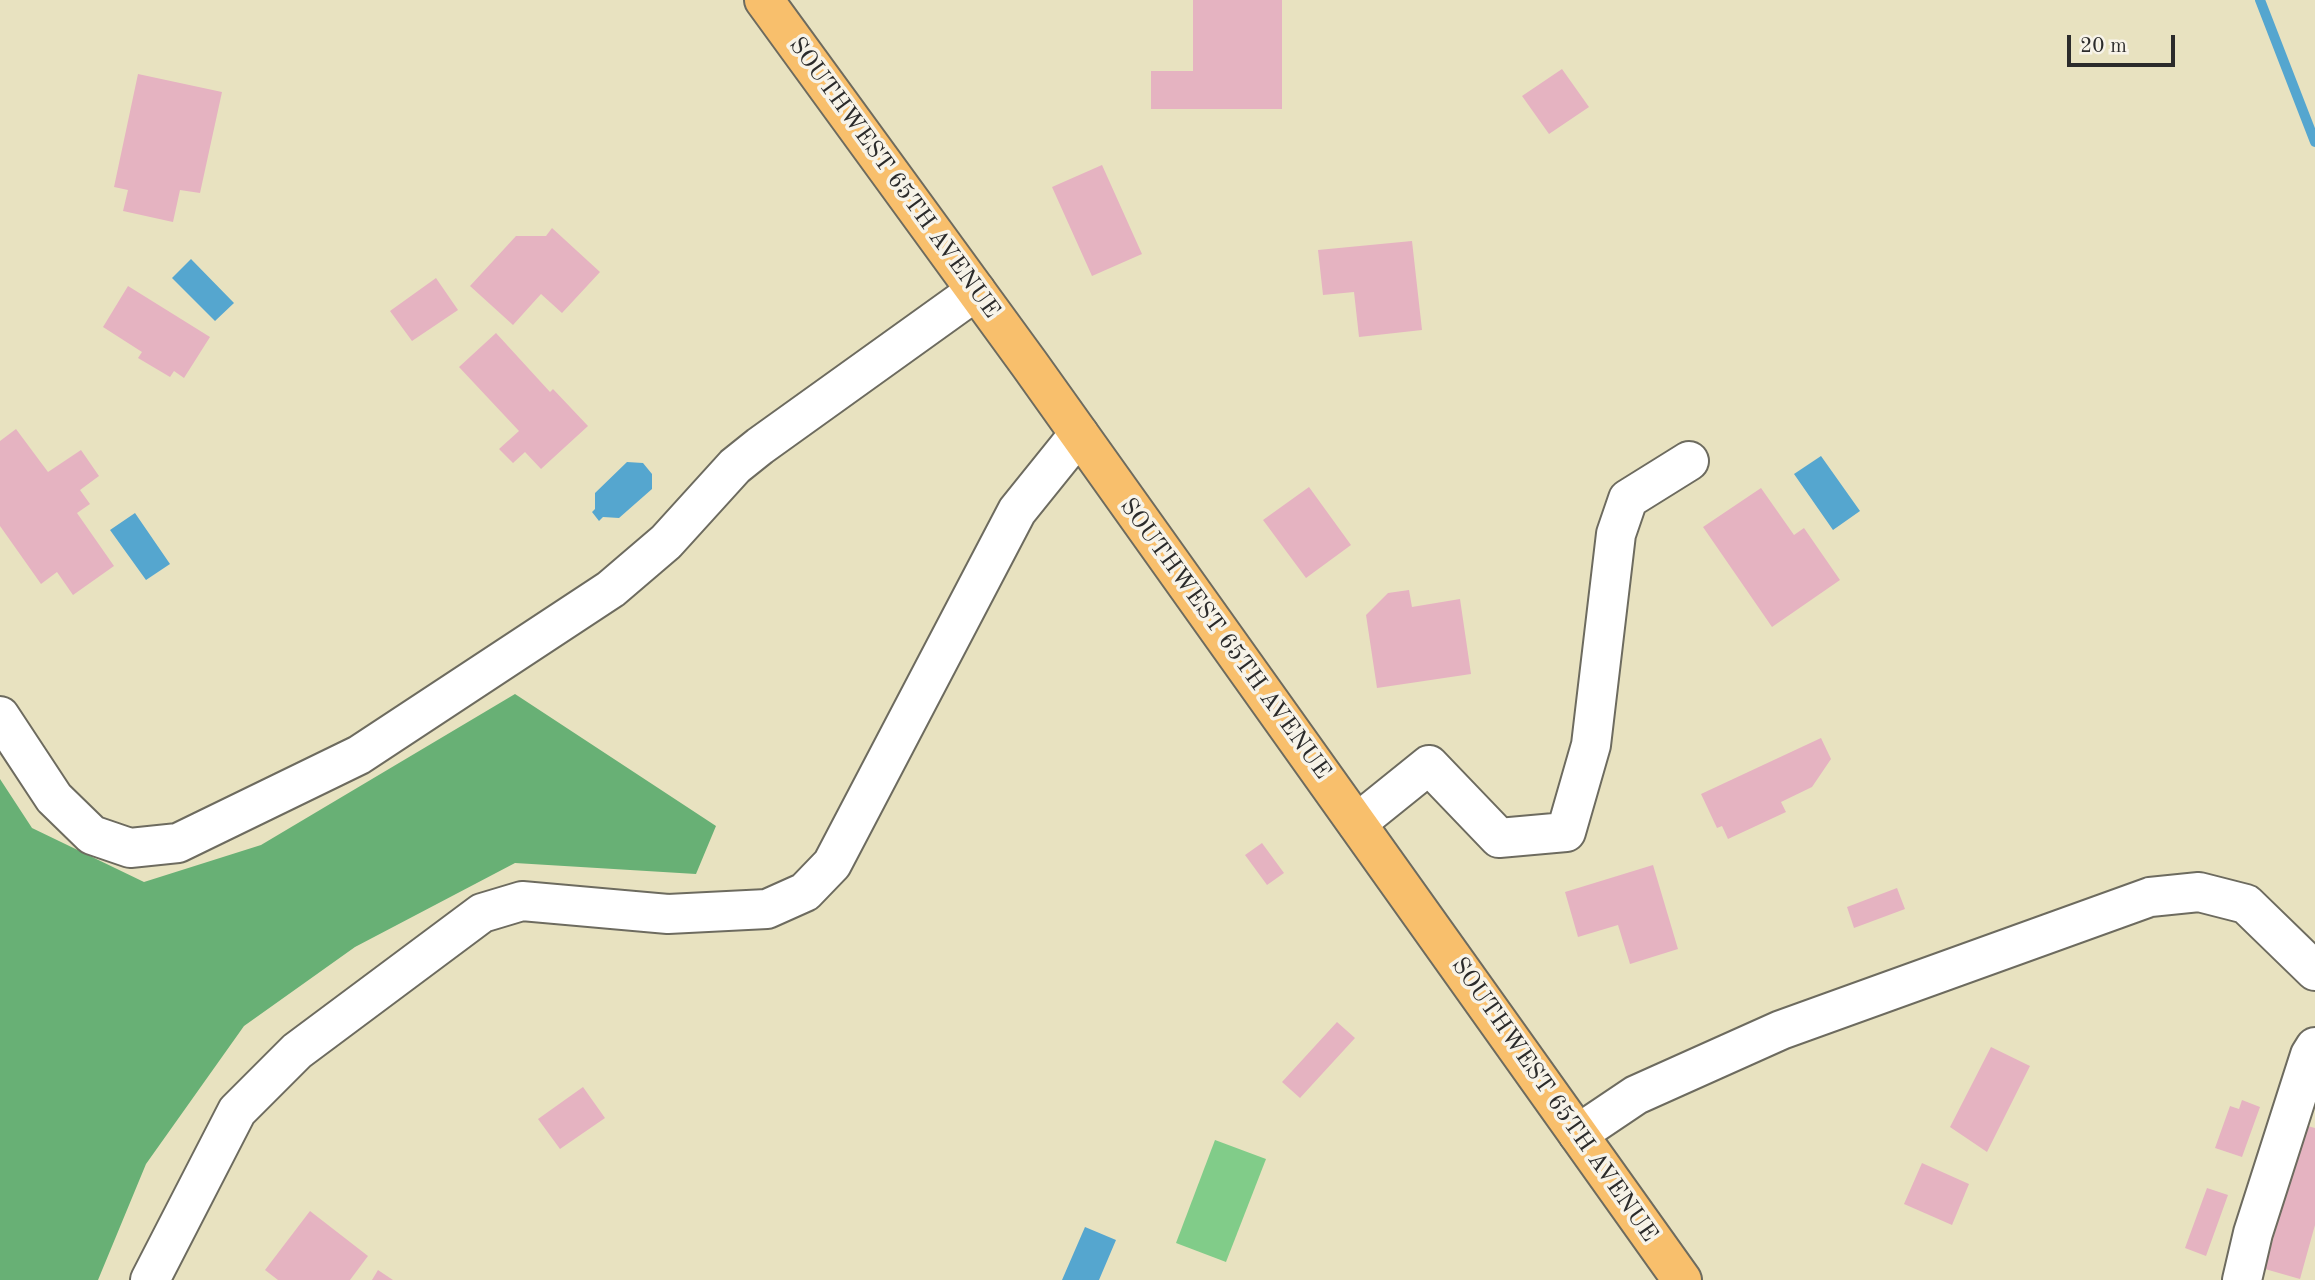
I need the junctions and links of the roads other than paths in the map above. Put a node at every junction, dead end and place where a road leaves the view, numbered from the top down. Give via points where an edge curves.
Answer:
1 (764, 0) edge
2 (976, 291) junction
3 (1079, 434) junction
4 (1689, 461) dead end
5 (0, 716) edge
6 (1357, 823) junction
7 (2315, 971) edge
8 (2315, 1047) edge
9 (1578, 1134) junction
10 (150, 1280) edge
11 (1682, 1280) edge
12 (2242, 1280) edge

1 - 2 main road, SOUTHWEST 65TH AVENUE
2 - 3 main road, SOUTHWEST 65TH AVENUE
2 - 5 lane via 735,466 666,542 611,589 359,755 178,843 130,848 92,835 54,798
3 - 6 main road, SOUTHWEST 65TH AVENUE
3 - 10 lane via 1017,512 832,864 805,892 767,909 668,914 522,901 482,913 297,1051 237,1111
4 - 6 lane via 1628,499 1616,534 1591,745 1566,832 1499,838 1429,765
6 - 9 main road, SOUTHWEST 65TH AVENUE
7 - 9 lane via 2246,904 2199,892 2150,897 1782,1030 1636,1095
8 - 12 lane via 2253,1233
9 - 11 main road, SOUTHWEST 65TH AVENUE

